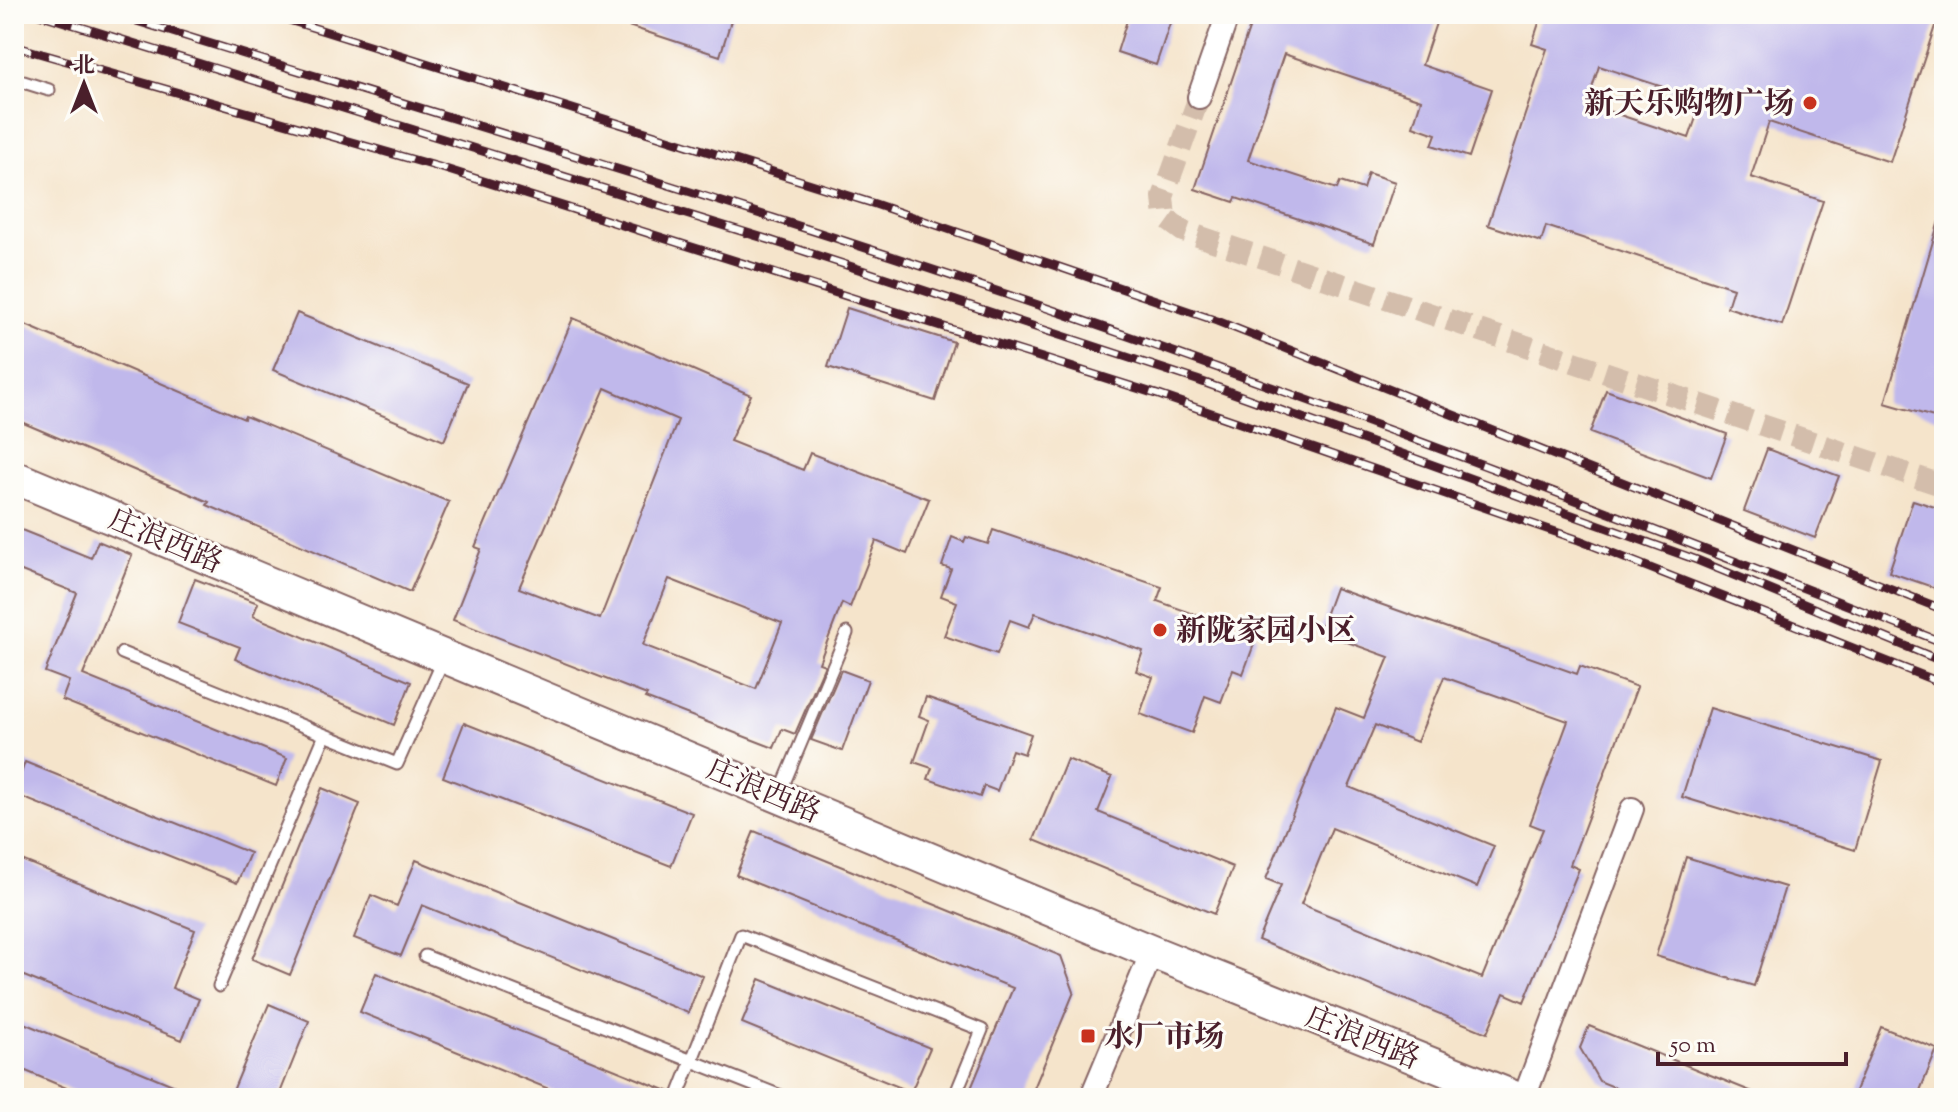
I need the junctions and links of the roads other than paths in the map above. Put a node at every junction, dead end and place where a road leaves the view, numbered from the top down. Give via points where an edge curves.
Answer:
1 (1228, 14) edge
2 (14, 79) edge
3 (49, 90) dead end
4 (1199, 97) tunnel mouth
5 (14, 477) edge
6 (847, 633) dead end
7 (122, 653) dead end
8 (445, 657) junction
9 (325, 735) junction
10 (779, 796) junction
11 (1632, 809) dead end
12 (1152, 952) junction
13 (425, 956) dead end
14 (219, 986) dead end
15 (692, 1061) junction
16 (677, 1098) edge
17 (786, 1098) edge
18 (954, 1098) edge
19 (1091, 1098) edge
20 (1516, 1098) edge
21 (1524, 1098) edge

1 - 4 street
2 - 3 lane
5 - 8 street, 庄浪西路
6 - 10 lane
7 - 9 lane
8 - 9 lane via 397,764
8 - 10 street, 庄浪西路
9 - 14 lane
10 - 12 street, 庄浪西路
11 - 21 street
12 - 19 street
12 - 20 street, 庄浪西路
13 - 15 lane
15 - 16 lane
15 - 17 lane
15 - 18 lane via 741,935 982,1030

